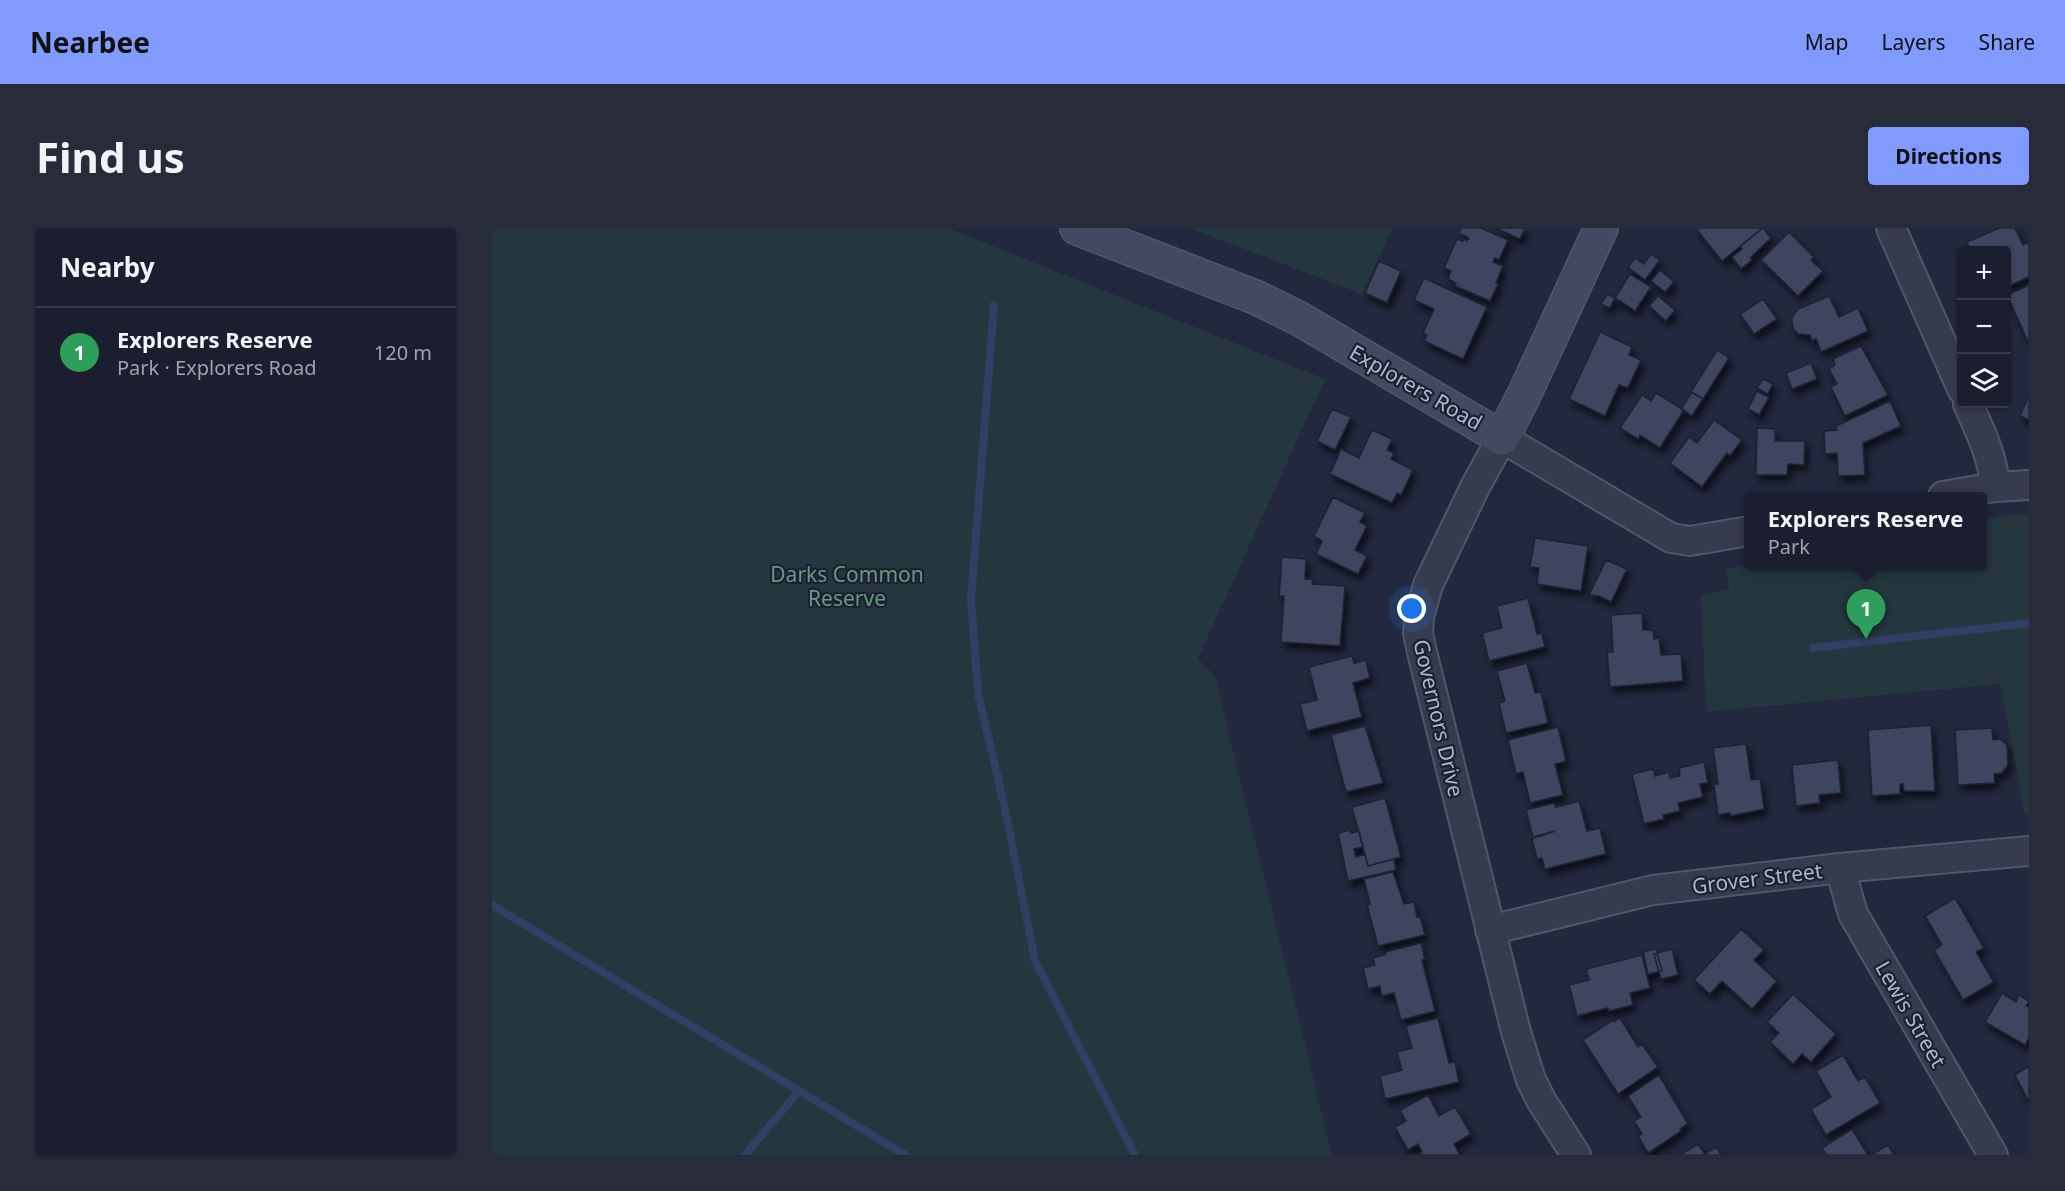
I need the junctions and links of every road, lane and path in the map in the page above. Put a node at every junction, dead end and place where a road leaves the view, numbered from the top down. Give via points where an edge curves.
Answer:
1 (1077, 228) edge
2 (1601, 228) edge
3 (1892, 228) edge
4 (1957, 378) edge
5 (1970, 408) edge
6 (1502, 438) junction
7 (2029, 485) edge
8 (1995, 487) junction
9 (1966, 492) edge
10 (1744, 532) edge
11 (2029, 851) edge
12 (1840, 868) junction
13 (1490, 930) junction
14 (1576, 1155) edge
15 (1993, 1155) edge

1 - 6 main road, Explorers Road via 1255,297 1298,318
2 - 6 main road, Governors Drive
3 - 4 street
5 - 8 street via 1990,454
6 - 10 street, Explorers Road via 1671,538 1690,541
6 - 13 street, Governors Drive via 1428,585 1418,625
7 - 8 street
8 - 9 street
11 - 12 street, Grover Street
12 - 13 street, Grover Street via 1653,890
12 - 15 street, Lewis Street via 1852,914
13 - 14 street, Governors Drive via 1531,1080

